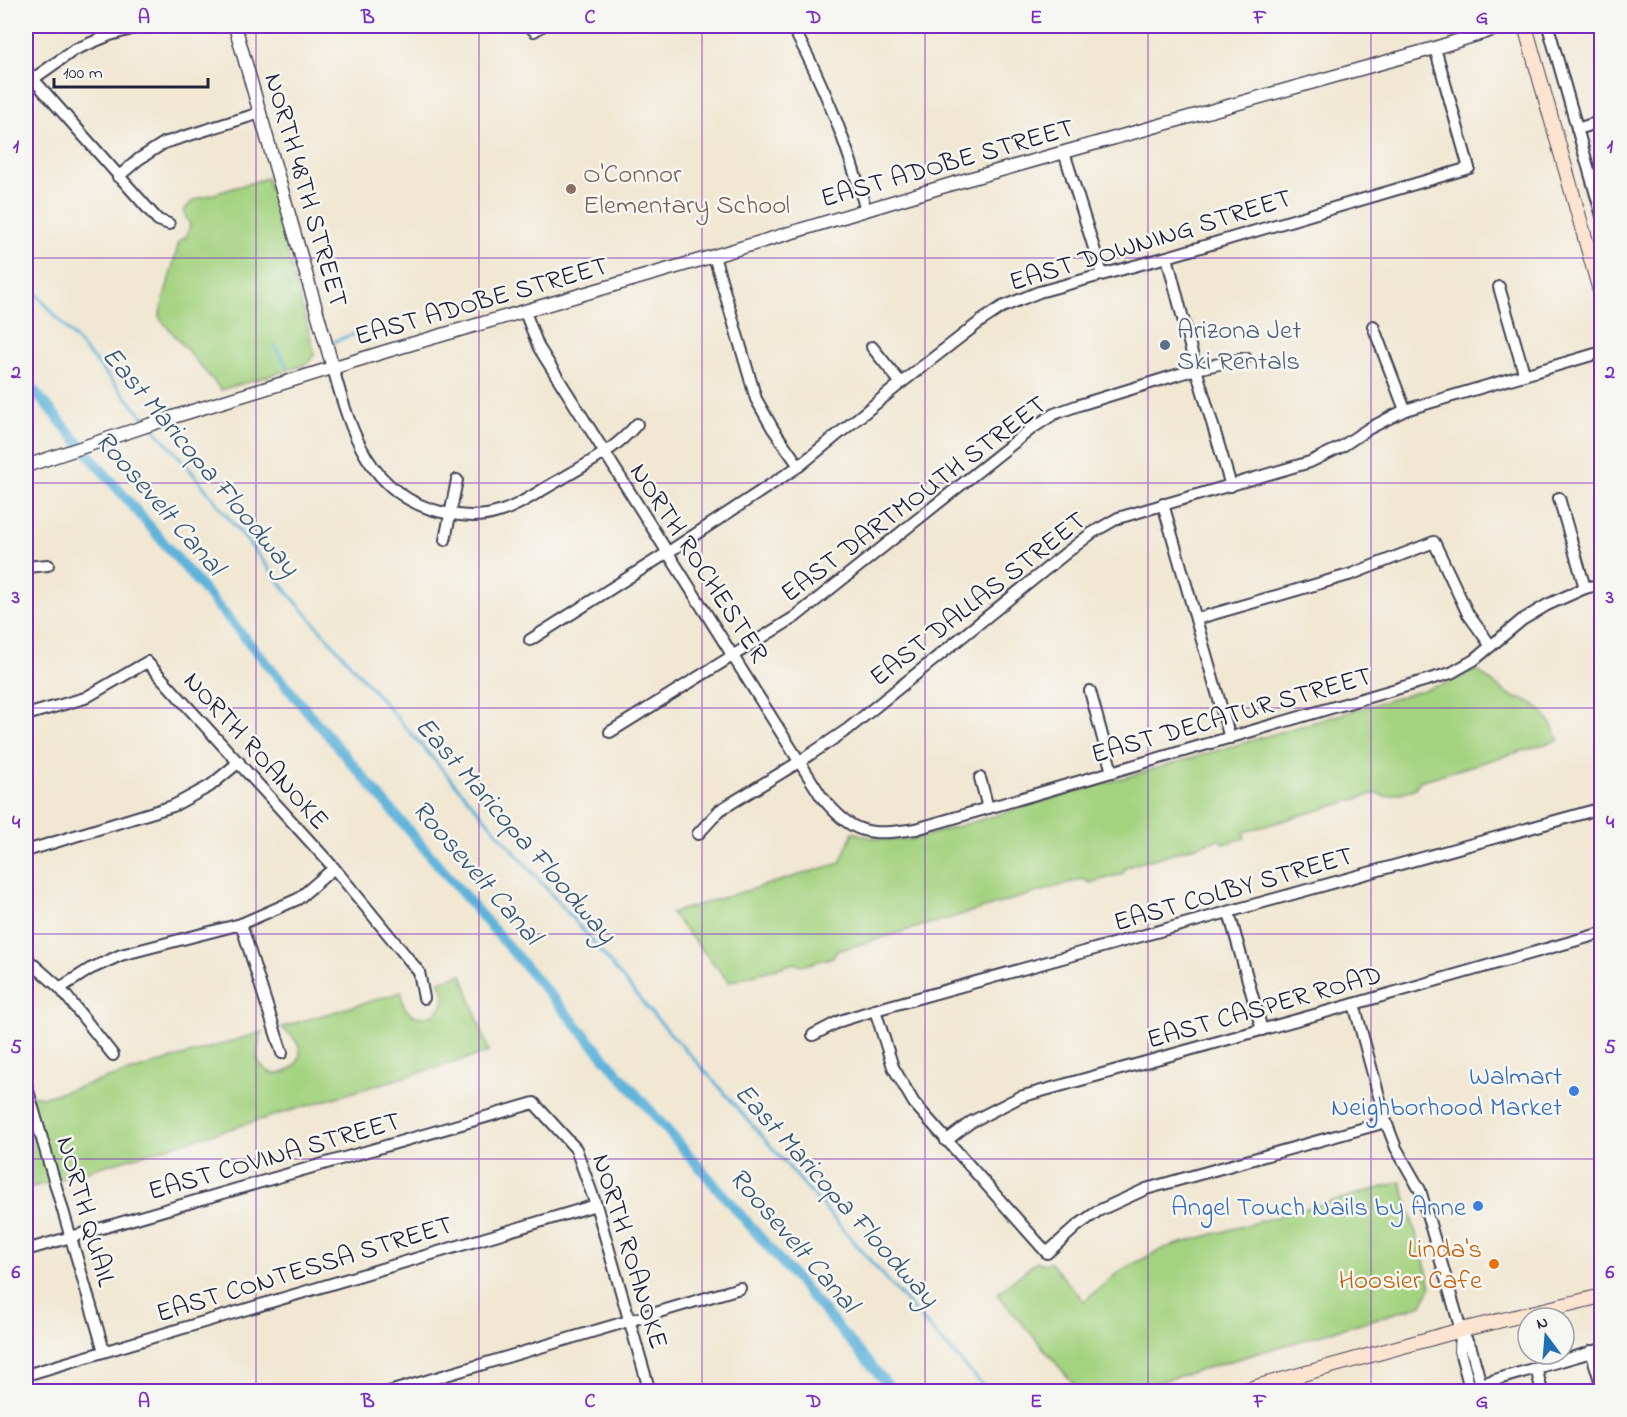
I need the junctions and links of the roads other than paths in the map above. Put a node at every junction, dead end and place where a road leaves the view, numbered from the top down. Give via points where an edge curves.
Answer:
1 (142, 26) edge
2 (235, 26) edge
3 (792, 26) edge
4 (1504, 26) edge
5 (1525, 26) edge
6 (1548, 26) edge
7 (1435, 48) junction
8 (29, 75) edge
9 (260, 113) junction
10 (1602, 121) edge
11 (1577, 129) junction
12 (1064, 152) junction
13 (118, 177) junction
14 (866, 210) junction
15 (1602, 216) edge
16 (169, 224) dead end
17 (714, 256) junction
18 (1167, 257) junction
19 (1102, 274) junction
20 (1498, 287) dead end
21 (1602, 298) edge
22 (525, 312) junction
23 (1373, 326) dead end
24 (872, 347) dead end
25 (1602, 352) edge
26 (1246, 358) dead end
27 (333, 368) junction
28 (1196, 369) junction
29 (1524, 373) junction
30 (901, 382) junction
31 (1405, 410) junction
32 (637, 424) dead end
33 (603, 453) junction
34 (26, 466) edge
35 (799, 466) junction
36 (457, 480) dead end
37 (1231, 486) junction
38 (1559, 498) dead end
39 (1163, 504) junction
40 (450, 514) junction
41 (445, 540) dead end
42 (667, 554) junction
43 (48, 565) dead end
44 (26, 567) edge
45 (1602, 584) edge
46 (1585, 588) junction
47 (1196, 619) junction
48 (530, 640) dead end
49 (1491, 646) junction
50 (733, 656) junction
51 (1090, 691) dead end
52 (26, 715) edge
53 (610, 732) dead end
54 (1230, 738) junction
55 (239, 762) junction
56 (799, 762) junction
57 (1112, 772) junction
58 (980, 778) dead end
59 (988, 808) junction
60 (1602, 808) edge
61 (853, 826) joint
62 (698, 834) dead end
63 (26, 850) edge
64 (334, 868) junction
65 (1229, 913) junction
66 (241, 924) junction
67 (1602, 933) edge
68 (26, 958) edge
69 (60, 988) junction
70 (424, 998) dead end
71 (1354, 1004) junction
72 (875, 1010) junction
73 (1262, 1030) junction
74 (813, 1035) dead end
75 (282, 1053) dead end
76 (113, 1055) dead end
77 (26, 1084) edge
78 (534, 1103) joint
79 (1386, 1122) junction
80 (946, 1141) junction
81 (596, 1205) junction
82 (71, 1237) junction
83 (26, 1250) edge
84 (740, 1288) dead end
85 (1602, 1296) edge
86 (630, 1321) junction
87 (1461, 1330) junction
88 (1596, 1350) edge
89 (104, 1351) junction
90 (1536, 1367) junction
91 (26, 1375) edge
92 (1602, 1387) edge
93 (1476, 1388) edge
94 (389, 1392) edge
95 (650, 1392) edge
96 (1238, 1392) edge
97 (1453, 1392) edge
98 (1542, 1392) edge

1 - 8 street via 74,50
2 - 9 street, NORTH 48TH STREET
3 - 14 street via 838,121
4 - 7 street, EAST ADOBE STREET
5 - 21 main road
6 - 11 street
7 - 12 street, EAST ADOBE STREET
7 - 18 street, EAST DOWNING STREET via 1469,168
8 - 13 street
9 - 13 street via 164,143
9 - 27 street, NORTH 48TH STREET
10 - 11 street
11 - 15 street
12 - 14 street, EAST ADOBE STREET
12 - 19 street
13 - 16 street via 158,220
14 - 17 street, EAST ADOBE STREET
17 - 22 street, EAST ADOBE STREET
17 - 35 street via 756,399
18 - 19 street, EAST DOWNING STREET
18 - 28 street
19 - 30 street, EAST DOWNING STREET via 1002,307
20 - 29 street
22 - 27 street, EAST ADOBE STREET
22 - 33 street, NORTH ROCHESTER via 539,348
23 - 31 street
24 - 30 street
25 - 29 street, EAST DALLAS STREET
26 - 28 street, EAST DARTMOUTH STREET
27 - 34 street, EAST ADOBE STREET
27 - 40 street via 349,425 370,463 410,500
28 - 37 street
28 - 50 street, EAST DARTMOUTH STREET via 1054,414 795,617
29 - 31 street, EAST DALLAS STREET
30 - 35 street, EAST DOWNING STREET
31 - 37 street, EAST DALLAS STREET via 1310,462
32 - 33 street
33 - 40 street via 515,506 479,516
33 - 42 street, NORTH ROCHESTER
35 - 42 street, EAST DOWNING STREET
36 - 40 street
37 - 39 street, EAST DALLAS STREET
38 - 46 street
39 - 47 street
39 - 56 street, EAST DALLAS STREET via 1118,519 1092,533 848,729
40 - 41 street
42 - 48 street, EAST DOWNING STREET
42 - 50 street, NORTH ROCHESTER
43 - 44 street
45 - 46 street, EAST DECATUR STREET
46 - 49 street, EAST DECATUR STREET via 1547,604
47 - 49 street via 1352,574 1434,542 1468,614
47 - 54 street
49 - 54 street, EAST DECATUR STREET via 1451,673
50 - 53 street, EAST DARTMOUTH STREET
50 - 56 street, NORTH ROCHESTER
51 - 57 street
52 - 55 street, NORTH ROANOKE via 85,698 147,662
54 - 57 street, EAST DECATUR STREET
55 - 63 street via 210,786 172,806
55 - 64 street, NORTH ROANOKE
56 - 61 street, NORTH ROCHESTER via 832,810
56 - 62 street, EAST DALLAS STREET via 720,810
57 - 59 street, EAST DECATUR STREET
58 - 59 street
59 - 61 street, EAST DECATUR STREET via 893,833 868,833
60 - 65 street, EAST COLBY STREET
64 - 66 street via 298,899
64 - 70 street, NORTH ROANOKE via 419,972
65 - 72 street, EAST COLBY STREET
65 - 73 street
66 - 69 street via 121,955
66 - 75 street
67 - 71 street, EAST CASPER ROAD
68 - 69 street
69 - 76 street
71 - 73 street, EAST CASPER ROAD
71 - 79 street
72 - 74 street, EAST COLBY STREET
72 - 80 street via 893,1067 914,1103
73 - 80 street, EAST CASPER ROAD via 1020,1097 971,1122
77 - 82 street, NORTH QUAIL
78 - 81 street, NORTH ROANOKE via 576,1149
78 - 82 street, EAST COVINA STREET
79 - 80 street via 1146,1189 1098,1211 1047,1253
79 - 87 street via 1420,1190
81 - 86 street, NORTH ROANOKE
81 - 89 street, EAST CONTESSA STREET
82 - 83 street, EAST COVINA STREET
82 - 89 street, NORTH QUAIL
84 - 86 street
85 - 87 main road
86 - 94 street
86 - 95 street, NORTH ROANOKE
87 - 93 street via 1471,1348
87 - 96 main road
88 - 90 street
88 - 92 street
89 - 91 street, EAST CONTESSA STREET
90 - 93 street
90 - 98 street
93 - 97 street

